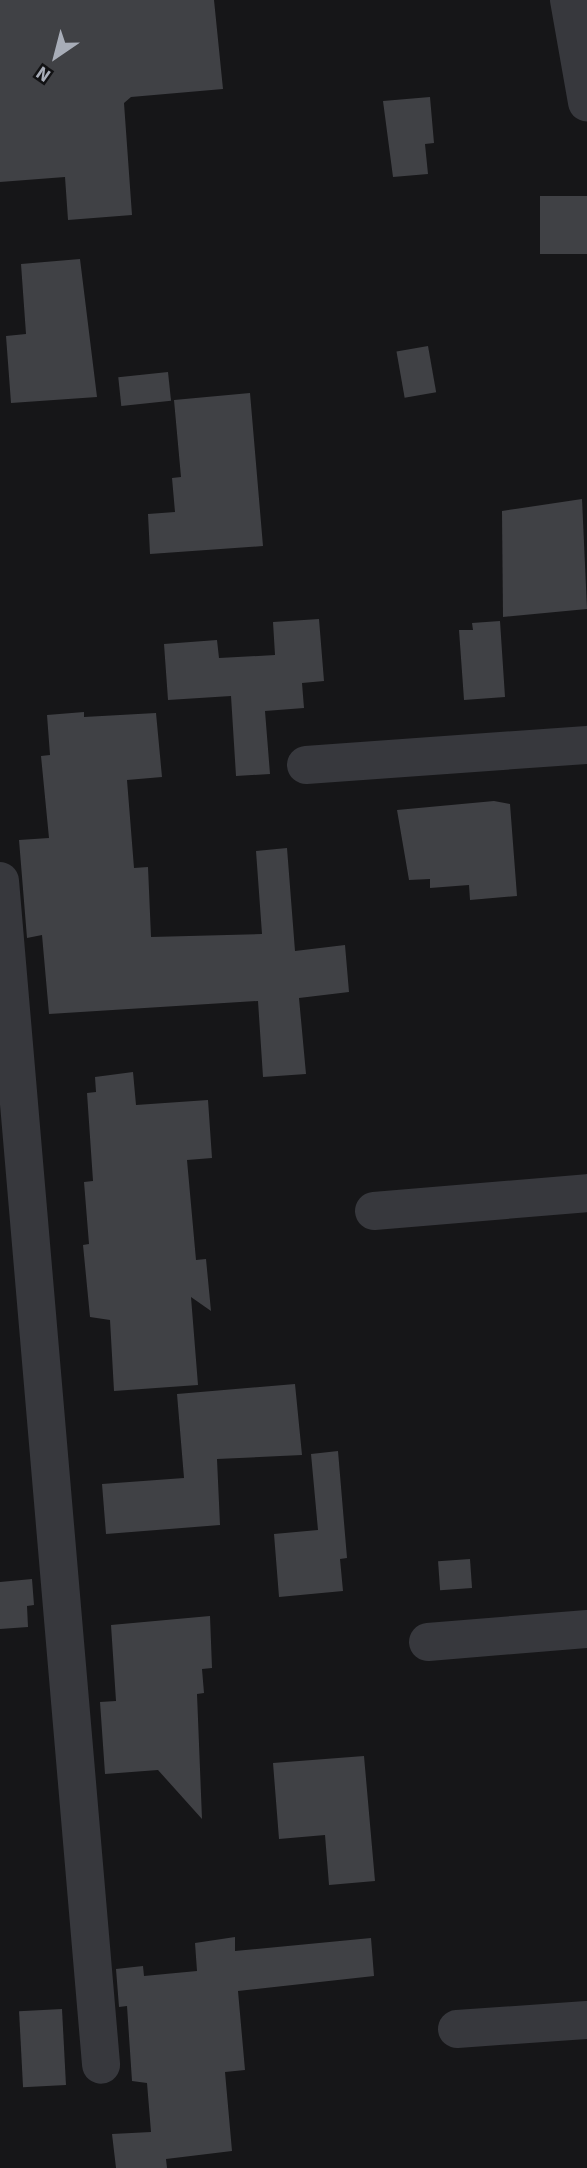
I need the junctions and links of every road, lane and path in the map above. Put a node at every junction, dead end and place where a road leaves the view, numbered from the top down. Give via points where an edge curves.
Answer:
1 (569, 0) edge
2 (587, 102) edge
3 (587, 745) edge
4 (306, 765) dead end
5 (0, 881) edge
6 (587, 1193) edge
7 (374, 1211) dead end
8 (587, 1629) edge
9 (428, 1642) dead end
10 (587, 2020) edge
11 (457, 2029) dead end
12 (101, 2065) dead end

1 - 2 street
3 - 4 street
5 - 12 street
6 - 7 street
8 - 9 street
10 - 11 street

